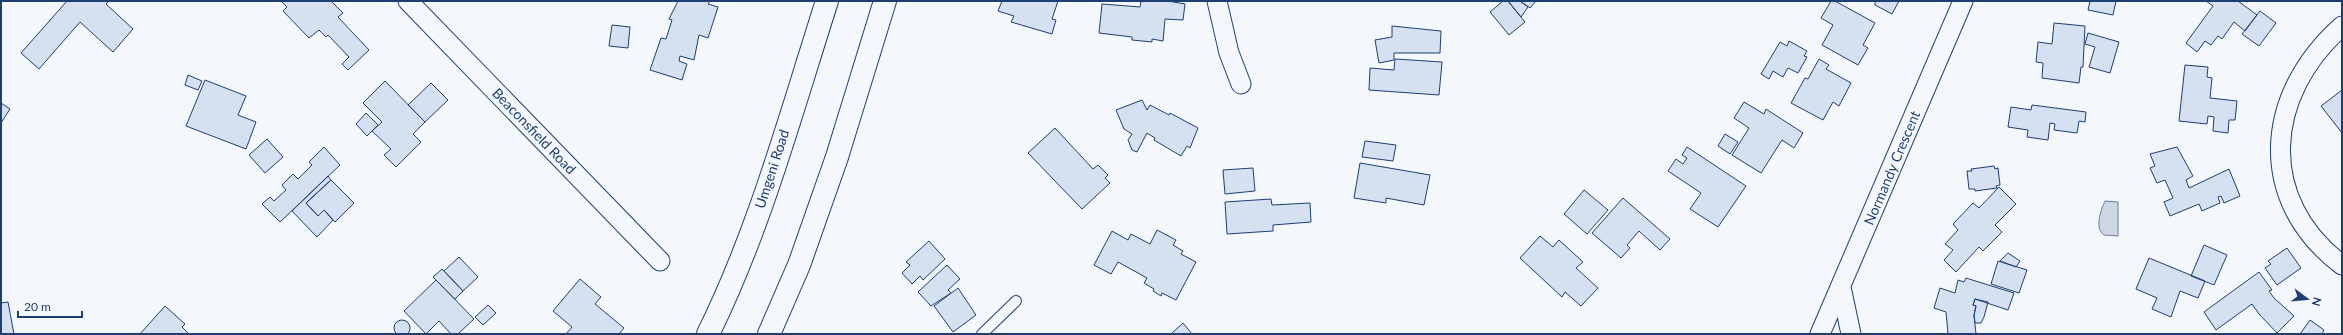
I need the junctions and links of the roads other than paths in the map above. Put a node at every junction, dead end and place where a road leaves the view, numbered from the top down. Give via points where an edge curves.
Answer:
1 (408, 1) edge
2 (827, 1) edge
3 (885, 1) edge
4 (1217, 1) edge
5 (1963, 1) edge
6 (2342, 26) edge
7 (1241, 84) dead end
8 (660, 261) dead end
9 (2342, 265) edge
10 (1841, 287) junction
11 (1016, 301) dead end
12 (708, 334) edge
13 (769, 334) edge
14 (982, 334) edge
15 (1820, 334) edge
16 (1851, 334) edge

1 - 8 street, Beaconsfield Road
2 - 12 highway, Umgeni Road via 770,179 744,250
3 - 13 highway via 837,157 799,265
4 - 7 street via 1229,53
5 - 10 street, Normandy Crescent
6 - 9 street via 2308,62 2294,85 2286,109 2280,156 2296,212 2314,242
10 - 15 street, Normandy Crescent
10 - 16 street
11 - 14 lane

